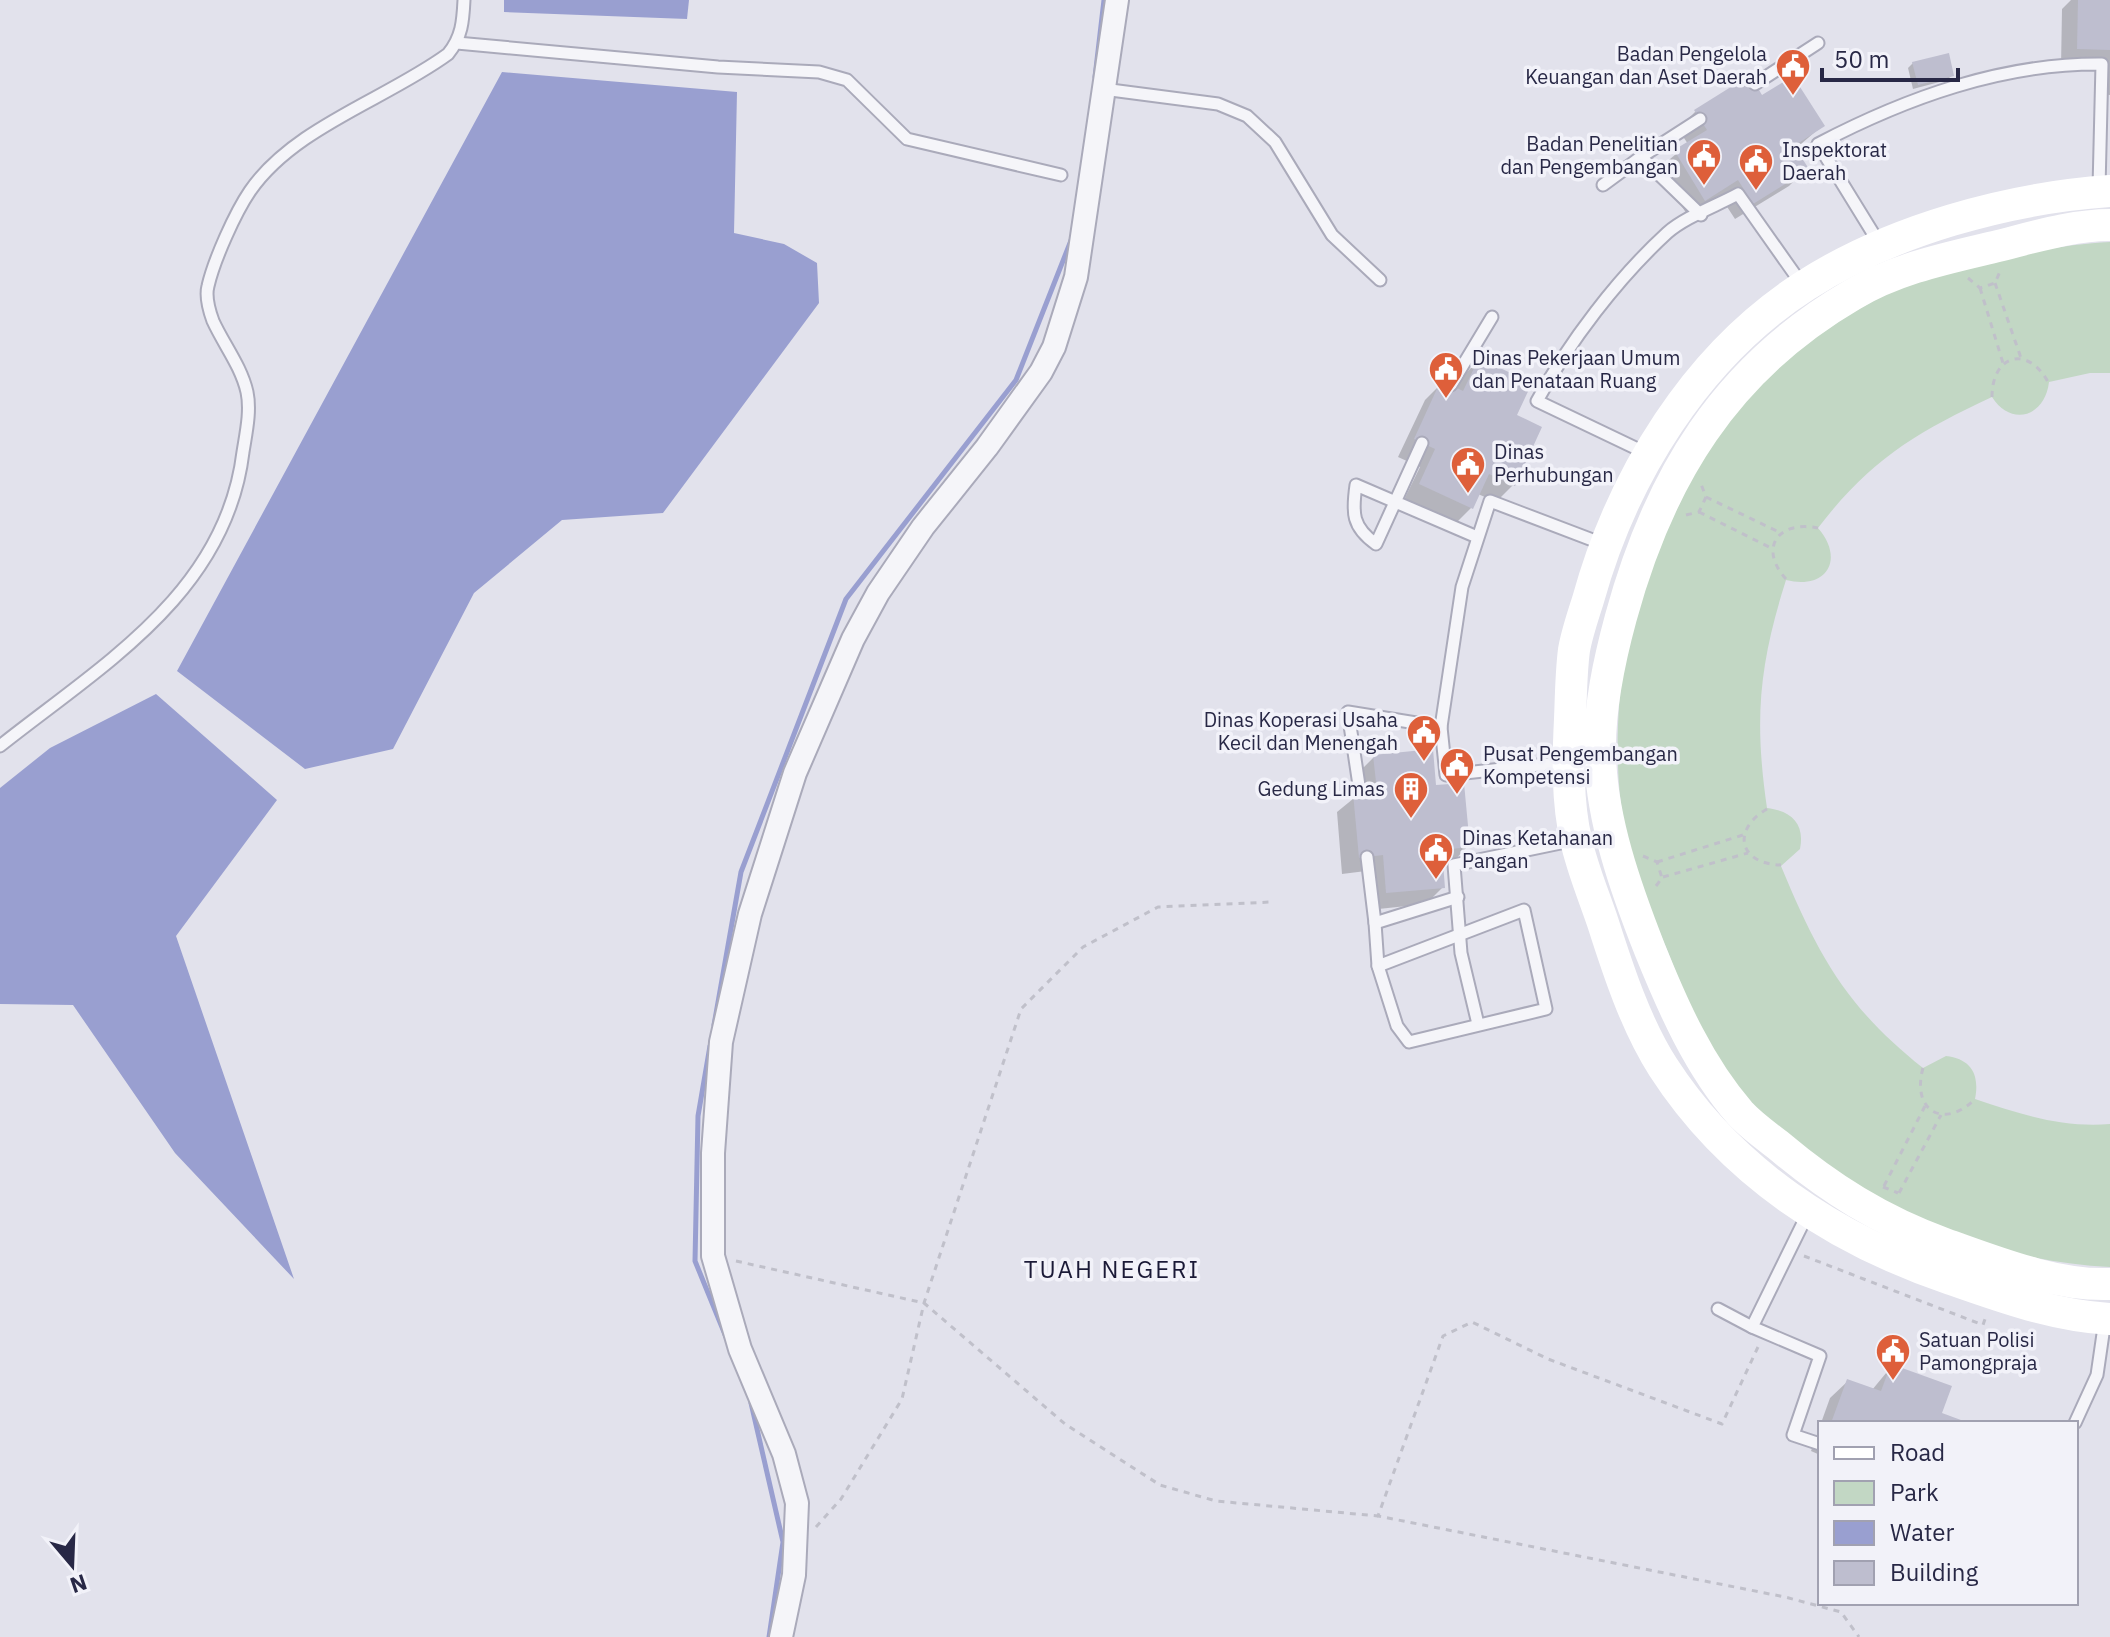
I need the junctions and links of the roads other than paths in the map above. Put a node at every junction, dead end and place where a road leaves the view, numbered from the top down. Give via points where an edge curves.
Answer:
1 (464, 0) edge
2 (1117, 0) edge
3 (457, 43) junction
4 (1818, 43) dead end
5 (1755, 84) dead end
6 (1103, 89) junction
7 (1700, 119) dead end
8 (1641, 157) junction
9 (1061, 175) dead end
10 (1603, 185) dead end
11 (2104, 192) edge
12 (1701, 215) junction
13 (2104, 225) edge
14 (1881, 246) junction
15 (1895, 275) junction
16 (1380, 280) dead end
17 (1803, 287) junction
18 (1821, 314) junction
19 (1492, 317) dead end
20 (1451, 385) dead end
21 (1422, 443) dead end
22 (1649, 454) junction
23 (1678, 468) junction
24 (1393, 502) junction
25 (1477, 537) junction
26 (1603, 544) junction
27 (1639, 551) junction
28 (1441, 727) junction
29 (0, 746) edge
30 (1600, 756) junction
31 (1567, 762) junction
32 (1360, 792) dead end
33 (1612, 833) junction
34 (1576, 840) junction
35 (1367, 857) dead end
36 (1458, 897) junction
37 (1375, 923) junction
38 (1460, 934) junction
39 (1378, 966) junction
40 (1478, 1024) junction
41 (1808, 1212) junction
42 (1920, 1235) junction
43 (1905, 1264) junction
44 (1997, 1279) junction
45 (2110, 1284) edge
46 (1718, 1309) dead end
47 (2108, 1319) edge
48 (1752, 1327) junction
49 (2076, 1421) edge
50 (1818, 1443) edge
51 (781, 1637) edge

1 - 3 lane
2 - 6 street
3 - 9 lane via 819,72 847,80 907,139
3 - 29 lane via 435,64 357,106 293,150 248,194 208,286 213,321 247,394 242,465 222,532 208,560 180,594 88,681
4 - 5 lane
6 - 16 lane via 1218,104 1247,116 1275,142 1332,235
6 - 51 street via 1076,277 1054,347 1011,415 923,527 853,639 795,773 750,914 721,1042 713,1256 740,1349 792,1481 798,1515 796,1550
7 - 8 lane
8 - 10 lane
8 - 12 lane
11 - 13 street
11 - 14 street via 1981,213
11 - 14 lane via 2102,64 2018,70 1900,105 1818,144
12 - 17 lane via 1738,194
12 - 22 lane via 1669,231 1635,268 1557,363 1537,401
13 - 15 street via 1960,253
14 - 15 street
14 - 17 street
15 - 18 street
17 - 18 street
17 - 22 street via 1731,348 1697,385
18 - 23 street via 1750,375
19 - 20 lane
21 - 24 lane
22 - 23 street
22 - 26 street
23 - 27 street
24 - 24 lane via 1376,544 1360,533 1352,513 1356,485
24 - 25 lane
25 - 26 lane via 1490,501
25 - 28 lane via 1462,587
26 - 27 street
26 - 31 street via 1574,647
27 - 30 street via 1607,670
28 - 31 lane via 1446,775
28 - 32 lane via 1348,712
30 - 31 street
30 - 33 street
31 - 34 street
33 - 34 street
33 - 42 street via 1662,980 1694,1049 1741,1115 1863,1208
34 - 36 lane via 1454,865
34 - 41 street via 1618,970 1662,1066 1728,1150
35 - 37 lane
36 - 37 lane
36 - 38 lane
37 - 39 lane
38 - 39 lane
38 - 40 lane
38 - 40 lane via 1524,910 1546,1009
39 - 40 lane via 1397,1026 1409,1042
41 - 43 street
41 - 48 lane
42 - 43 street
42 - 44 street
43 - 44 street
44 - 45 street via 2029,1272
44 - 47 street via 2041,1308
46 - 48 lane
47 - 49 lane via 2097,1375
48 - 50 lane via 1820,1356 1793,1435

